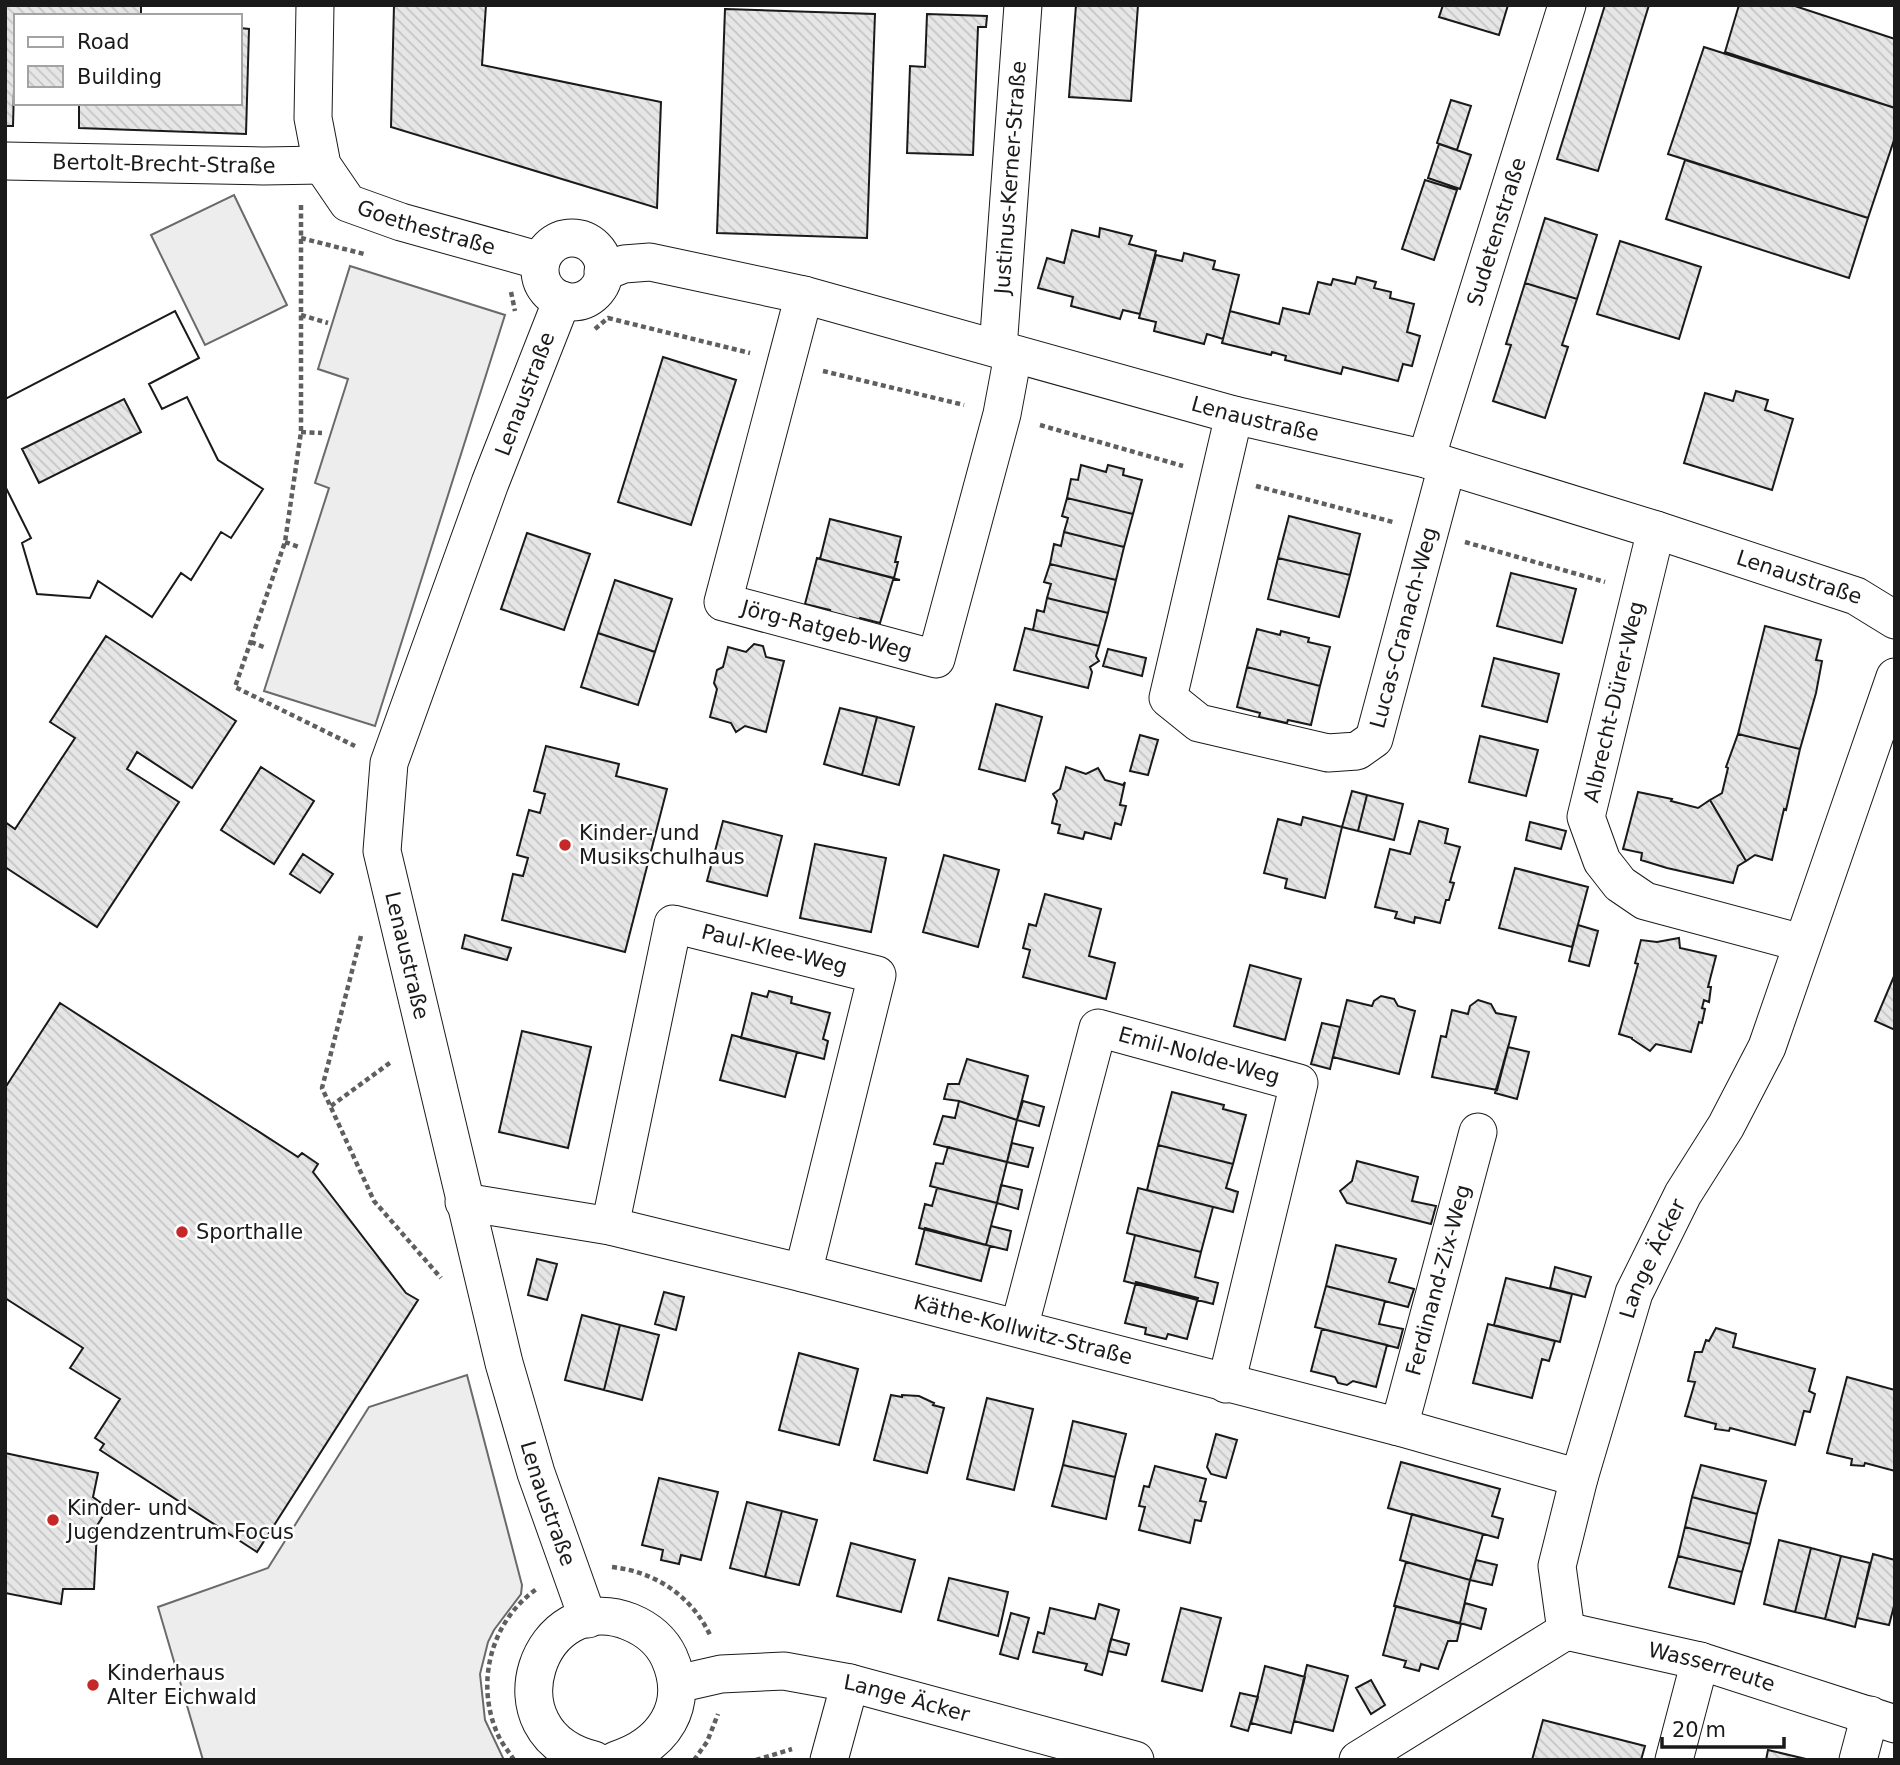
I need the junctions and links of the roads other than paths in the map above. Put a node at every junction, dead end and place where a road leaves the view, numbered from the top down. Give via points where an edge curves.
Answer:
1 (315, 5) edge
2 (1023, 5) edge
3 (1567, 5) edge
4 (5, 161) edge
5 (322, 165) junction
6 (541, 261) junction
7 (603, 272) junction
8 (804, 295) junction
9 (562, 300) junction
10 (1005, 352) junction
11 (1234, 415) junction
12 (1436, 462) junction
13 (1656, 530) junction
14 (1895, 620) edge
15 (1895, 677) edge
16 (1801, 943) junction
17 (1478, 1132) dead end
18 (464, 1202) junction
19 (610, 1226) junction
20 (803, 1273) junction
21 (1019, 1328) junction
22 (1226, 1384) junction
23 (1399, 1427) junction
24 (1579, 1478) junction
25 (588, 1619) junction
26 (1566, 1631) junction
27 (1700, 1661) junction
28 (850, 1683) junction
29 (677, 1684) junction
30 (1882, 1720) edge
31 (1400, 1746) edge
32 (1123, 1759) edge
33 (594, 1760) edge
34 (616, 1760) edge
35 (829, 1760) edge
36 (1358, 1760) edge
37 (1674, 1760) edge
38 (1858, 1760) edge

1 - 5 street, Goethestraße via 313,118
2 - 10 street, Justinus-Kerner-Straße
3 - 12 street, Sudetenstraße
4 - 5 street, Bertolt-Brecht-Straße
5 - 6 street, Goethestraße via 348,203
6 - 7 street via 553,244 572,237 591,244
6 - 9 street via 541,280
7 - 8 street, Lenaustraße via 650,261
7 - 9 street via 602,281 589,296
8 - 10 street, Lenaustraße
8 - 10 street, Jörg-Ratgeb-Weg via 723,602 936,659 1002,414
9 - 18 street, Lenaustraße via 390,764 382,851
10 - 11 street, Lenaustraße
11 - 12 street, Lenaustraße
11 - 12 street, Lucas-Cranach-Weg via 1168,698 1199,723 1328,753 1357,751 1374,739 1429,531
12 - 13 street, Lenaustraße
13 - 14 street, Lenaustraße via 1856,596
13 - 16 street, Albrecht-Dürer-Weg via 1586,817 1602,861 1620,884 1645,901
15 - 16 street, Lange Äcker
16 - 24 street, Lange Äcker via 1767,1047 1726,1126 1683,1194 1634,1293
17 - 23 street, Ferdinand-Zix-Weg
18 - 19 street, Käthe-Kollwitz-Straße
18 - 25 street, Lenaustraße via 536,1473
19 - 20 street, Käthe-Kollwitz-Straße
19 - 20 street, Paul-Klee-Weg via 673,924 877,975
20 - 21 street, Käthe-Kollwitz-Straße
21 - 22 street, Käthe-Kollwitz-Straße
21 - 22 street, Emil-Nolde-Weg via 1098,1028 1299,1083
22 - 23 street, Käthe-Kollwitz-Straße
23 - 24 street, Käthe-Kollwitz-Straße
24 - 26 street, Lange Äcker via 1557,1566
25 - 29 street via 623,1619 654,1636 673,1666
25 - 33 street via 565,1629 548,1645 539,1658 532,1690 540,1721 550,1736 563,1748
26 - 27 street, Wasserreute
26 - 31 street
27 - 30 street, Wasserreute
27 - 37 street
28 - 29 street, Lange Äcker via 784,1671 721,1674
28 - 32 street, Lange Äcker
28 - 35 street
29 - 34 street via 675,1705 654,1742
30 - 38 street
31 - 36 street

